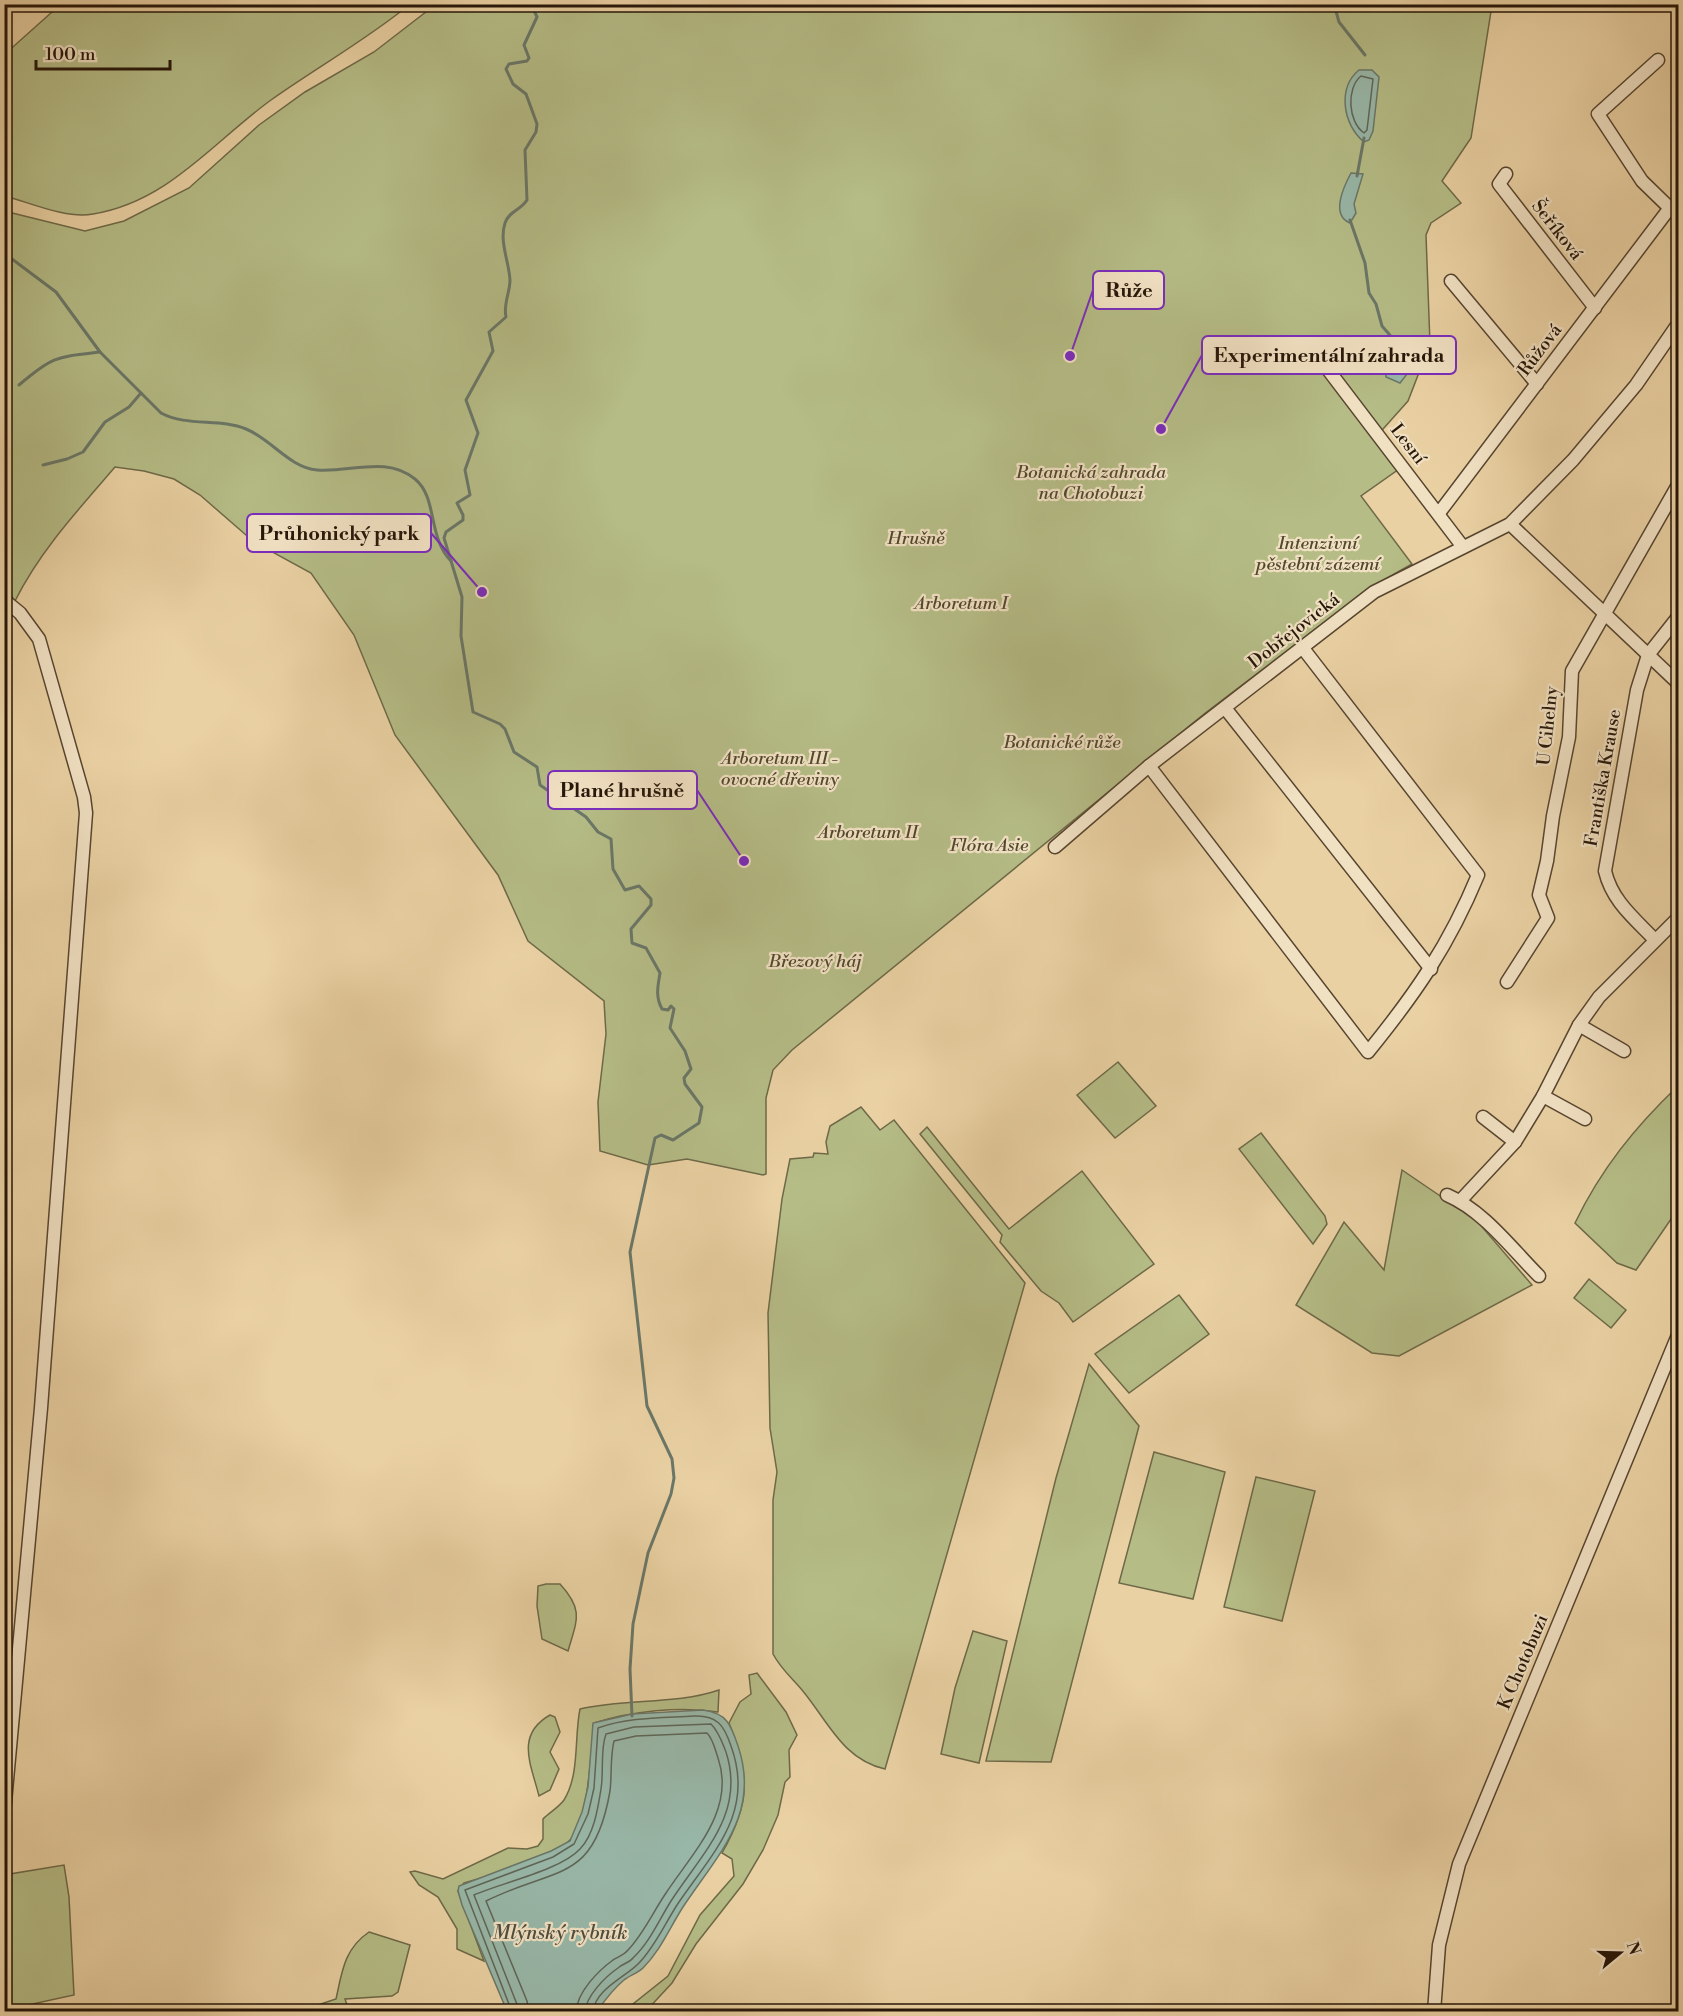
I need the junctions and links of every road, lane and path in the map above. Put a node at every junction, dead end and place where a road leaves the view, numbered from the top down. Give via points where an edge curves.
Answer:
1 (1658, 60) dead end
2 (1506, 174) dead end
3 (1674, 212) edge
4 (1451, 281) dead end
5 (1595, 308) junction
6 (1678, 324) edge
7 (1323, 363) dead end
8 (1537, 384) junction
9 (1678, 485) edge
10 (1439, 513) junction
11 (1510, 524) junction
12 (1463, 547) junction
13 (4, 600) edge
14 (1605, 612) junction
15 (1678, 617) edge
16 (1302, 647) junction
17 (1648, 655) junction
18 (1678, 683) edge
19 (1225, 708) junction
20 (1149, 766) junction
21 (1055, 847) dead end
22 (1678, 918) edge
23 (1655, 940) junction
24 (1431, 969) junction
25 (1507, 982) dead end
26 (1579, 1025) junction
27 (1624, 1051) dead end
28 (1543, 1096) junction
29 (1482, 1117) dead end
30 (1585, 1119) dead end
31 (1515, 1142) junction
32 (1447, 1195) dead end
33 (1460, 1201) junction
34 (1539, 1276) dead end
35 (1678, 1335) edge
36 (4, 1813) edge
37 (1434, 2012) edge

1 - 3 street via 1598,114 1642,181
2 - 5 street, Šeříková via 1499,184
3 - 5 street, Růžová
4 - 8 street
5 - 8 street, Růžová
6 - 11 street, Dobřejovická via 1636,385 1573,460
7 - 10 street, Lesní
8 - 10 street, Růžová
9 - 14 street, U Cihelny
10 - 12 street, Lesní
11 - 12 street, Dobřejovická
11 - 14 street
12 - 16 street, Dobřejovická via 1374,592
13 - 36 street via 20,613 39,639 86,805 30,1537
14 - 17 street
14 - 25 street, U Cihelny via 1572,671 1569,737 1539,895 1548,918
15 - 17 street, Františka Krause
16 - 19 street, Dobřejovická
16 - 24 street via 1478,875 1461,917
17 - 18 street
17 - 23 street, Františka Krause via 1635,701 1605,871 1619,904
19 - 20 street, Dobřejovická
19 - 24 street
20 - 21 street, Dobřejovická
20 - 24 street via 1368,1052
22 - 23 street
23 - 26 street via 1599,997
26 - 27 street
26 - 28 street
28 - 30 street
28 - 31 street
29 - 31 street
31 - 33 street
32 - 33 street
33 - 34 street via 1493,1227
35 - 37 street, K Chotobuzi via 1459,1864 1439,1945

